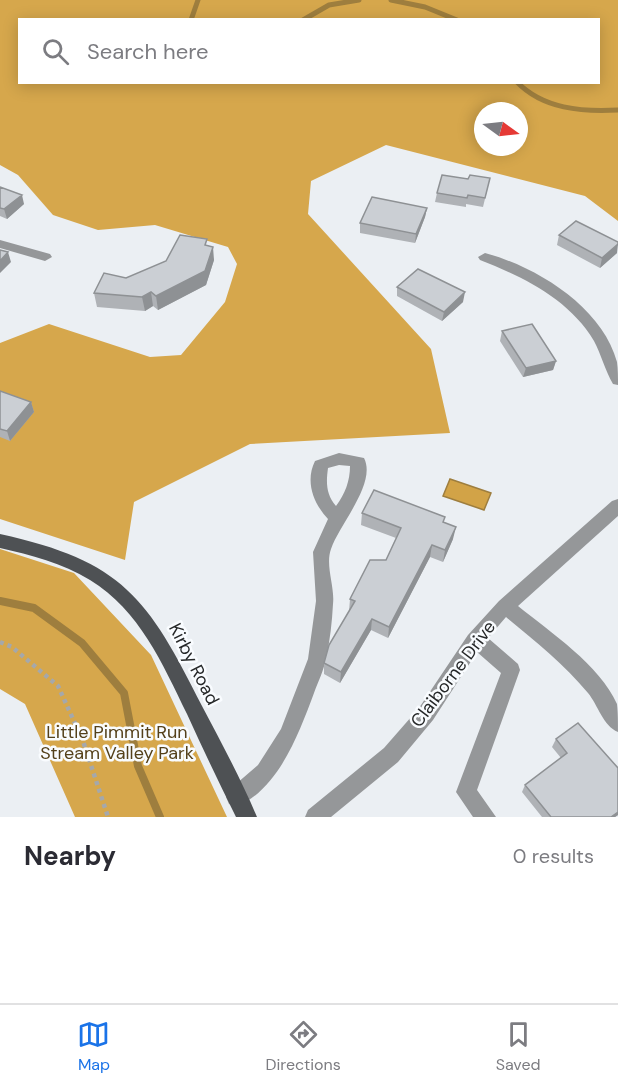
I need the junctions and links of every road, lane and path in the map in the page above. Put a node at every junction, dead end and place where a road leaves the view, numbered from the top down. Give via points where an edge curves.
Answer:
1 (0, 244) edge
2 (45, 256) dead end
3 (485, 257) dead end
4 (618, 380) edge
5 (618, 506) edge
6 (337, 518) dead end
7 (0, 541) edge
8 (506, 606) junction
9 (476, 639) junction
10 (0, 642) edge
11 (618, 723) edge
12 (236, 797) junction
13 (108, 817) edge
14 (247, 817) edge
15 (315, 817) edge
16 (486, 817) edge

1 - 2 street
3 - 4 street via 515,268 564,300 600,340
5 - 8 street, Claiborne Drive
6 - 12 street via 321,552 325,601 317,659 289,734 265,772
7 - 12 main road, Kirby Road via 78,565 123,594 161,642
8 - 9 street, Claiborne Drive
8 - 11 street via 596,688
9 - 15 street, Claiborne Drive via 426,714 391,755
9 - 16 street via 511,670 466,792
10 - 13 path via 12,646 58,686 83,741
12 - 14 main road, Kirby Road

